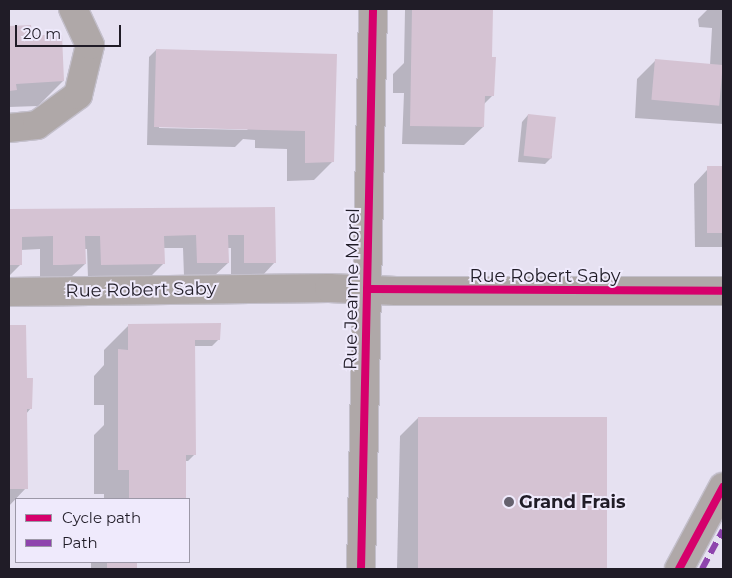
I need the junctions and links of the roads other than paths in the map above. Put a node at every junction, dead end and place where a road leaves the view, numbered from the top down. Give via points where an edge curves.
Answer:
1 (73, 9) edge
2 (373, 9) edge
3 (9, 128) edge
4 (367, 289) junction
5 (723, 291) edge
6 (9, 292) edge
7 (723, 487) edge
8 (361, 569) edge
9 (680, 569) edge

1 - 3 street via 90,46 78,95 37,125
2 - 4 street, Rue Jeanne Morel
4 - 5 street, Rue Robert Saby
4 - 6 street, Rue Robert Saby
4 - 8 street, Rue Jeanne Morel
7 - 9 street

